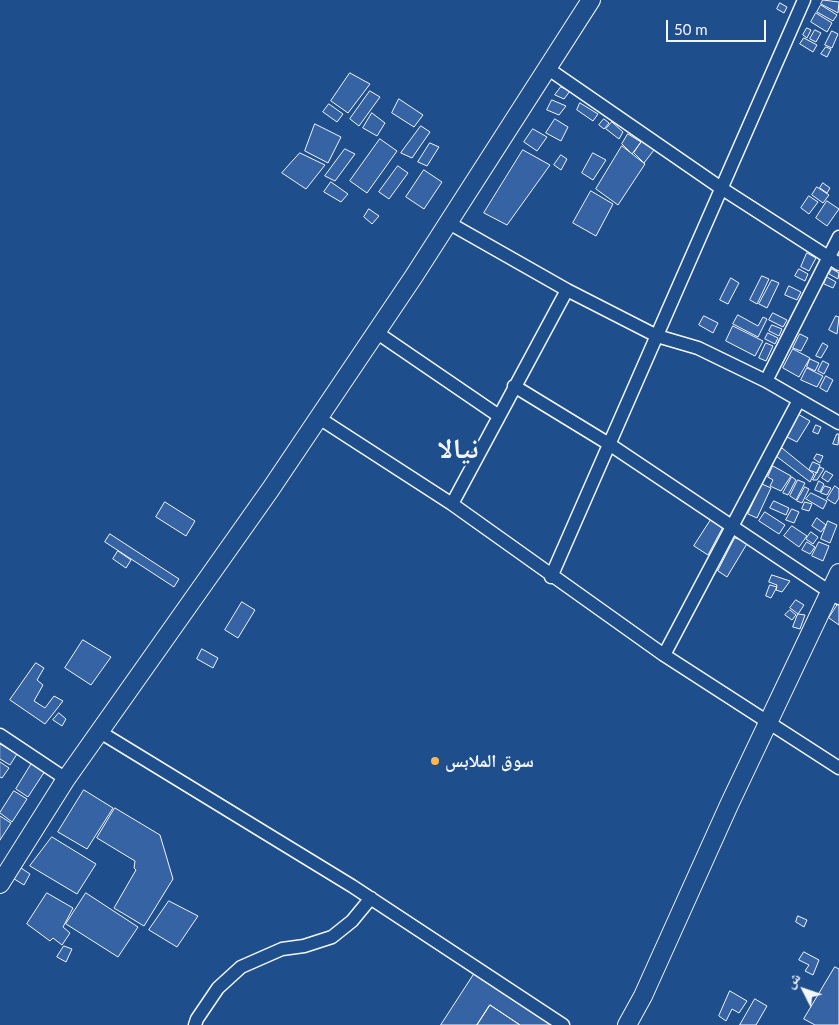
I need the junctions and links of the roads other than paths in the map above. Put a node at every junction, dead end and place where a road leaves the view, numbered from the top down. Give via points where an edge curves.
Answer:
1 (591, 0) edge
2 (804, 0) edge
3 (547, 68) junction
4 (721, 188) junction
5 (449, 223) junction
6 (839, 237) edge
7 (834, 261) edge
8 (567, 290) junction
9 (376, 332) junction
10 (657, 336) junction
11 (766, 381) junction
12 (514, 386) junction
13 (799, 400) junction
14 (499, 416) junction
15 (319, 418) junction
16 (839, 423) edge
17 (609, 444) junction
18 (452, 504) junction
19 (732, 526) junction
20 (839, 573) edge
21 (551, 577) junction
22 (834, 595) edge
23 (664, 656) junction
24 (768, 721) junction
25 (100, 732) junction
26 (0, 735) edge
27 (839, 768) edge
28 (66, 779) junction
29 (0, 884) edge
30 (370, 898) junction
31 (196, 1025) edge
32 (563, 1025) edge
33 (627, 1025) edge

1 - 3 main road
2 - 4 street
3 - 4 street
3 - 5 main road
4 - 7 street
4 - 10 street
5 - 8 street
5 - 9 main road
6 - 7 street
7 - 11 street
8 - 10 street
8 - 12 street
9 - 14 street
9 - 15 main road
10 - 11 street via 698,348
10 - 17 street
11 - 13 street
12 - 14 street
12 - 17 street
13 - 16 street
13 - 19 street
14 - 18 street
15 - 18 street
15 - 25 main road
17 - 19 street
17 - 21 street
18 - 21 street
19 - 22 street
19 - 23 street
20 - 22 main road
21 - 23 street
22 - 24 main road
23 - 24 street
24 - 27 street
24 - 33 main road
25 - 28 main road
25 - 30 street
26 - 28 street
28 - 29 main road
30 - 31 street via 352,921 327,939 282,949 241,967 218,988
30 - 32 street

